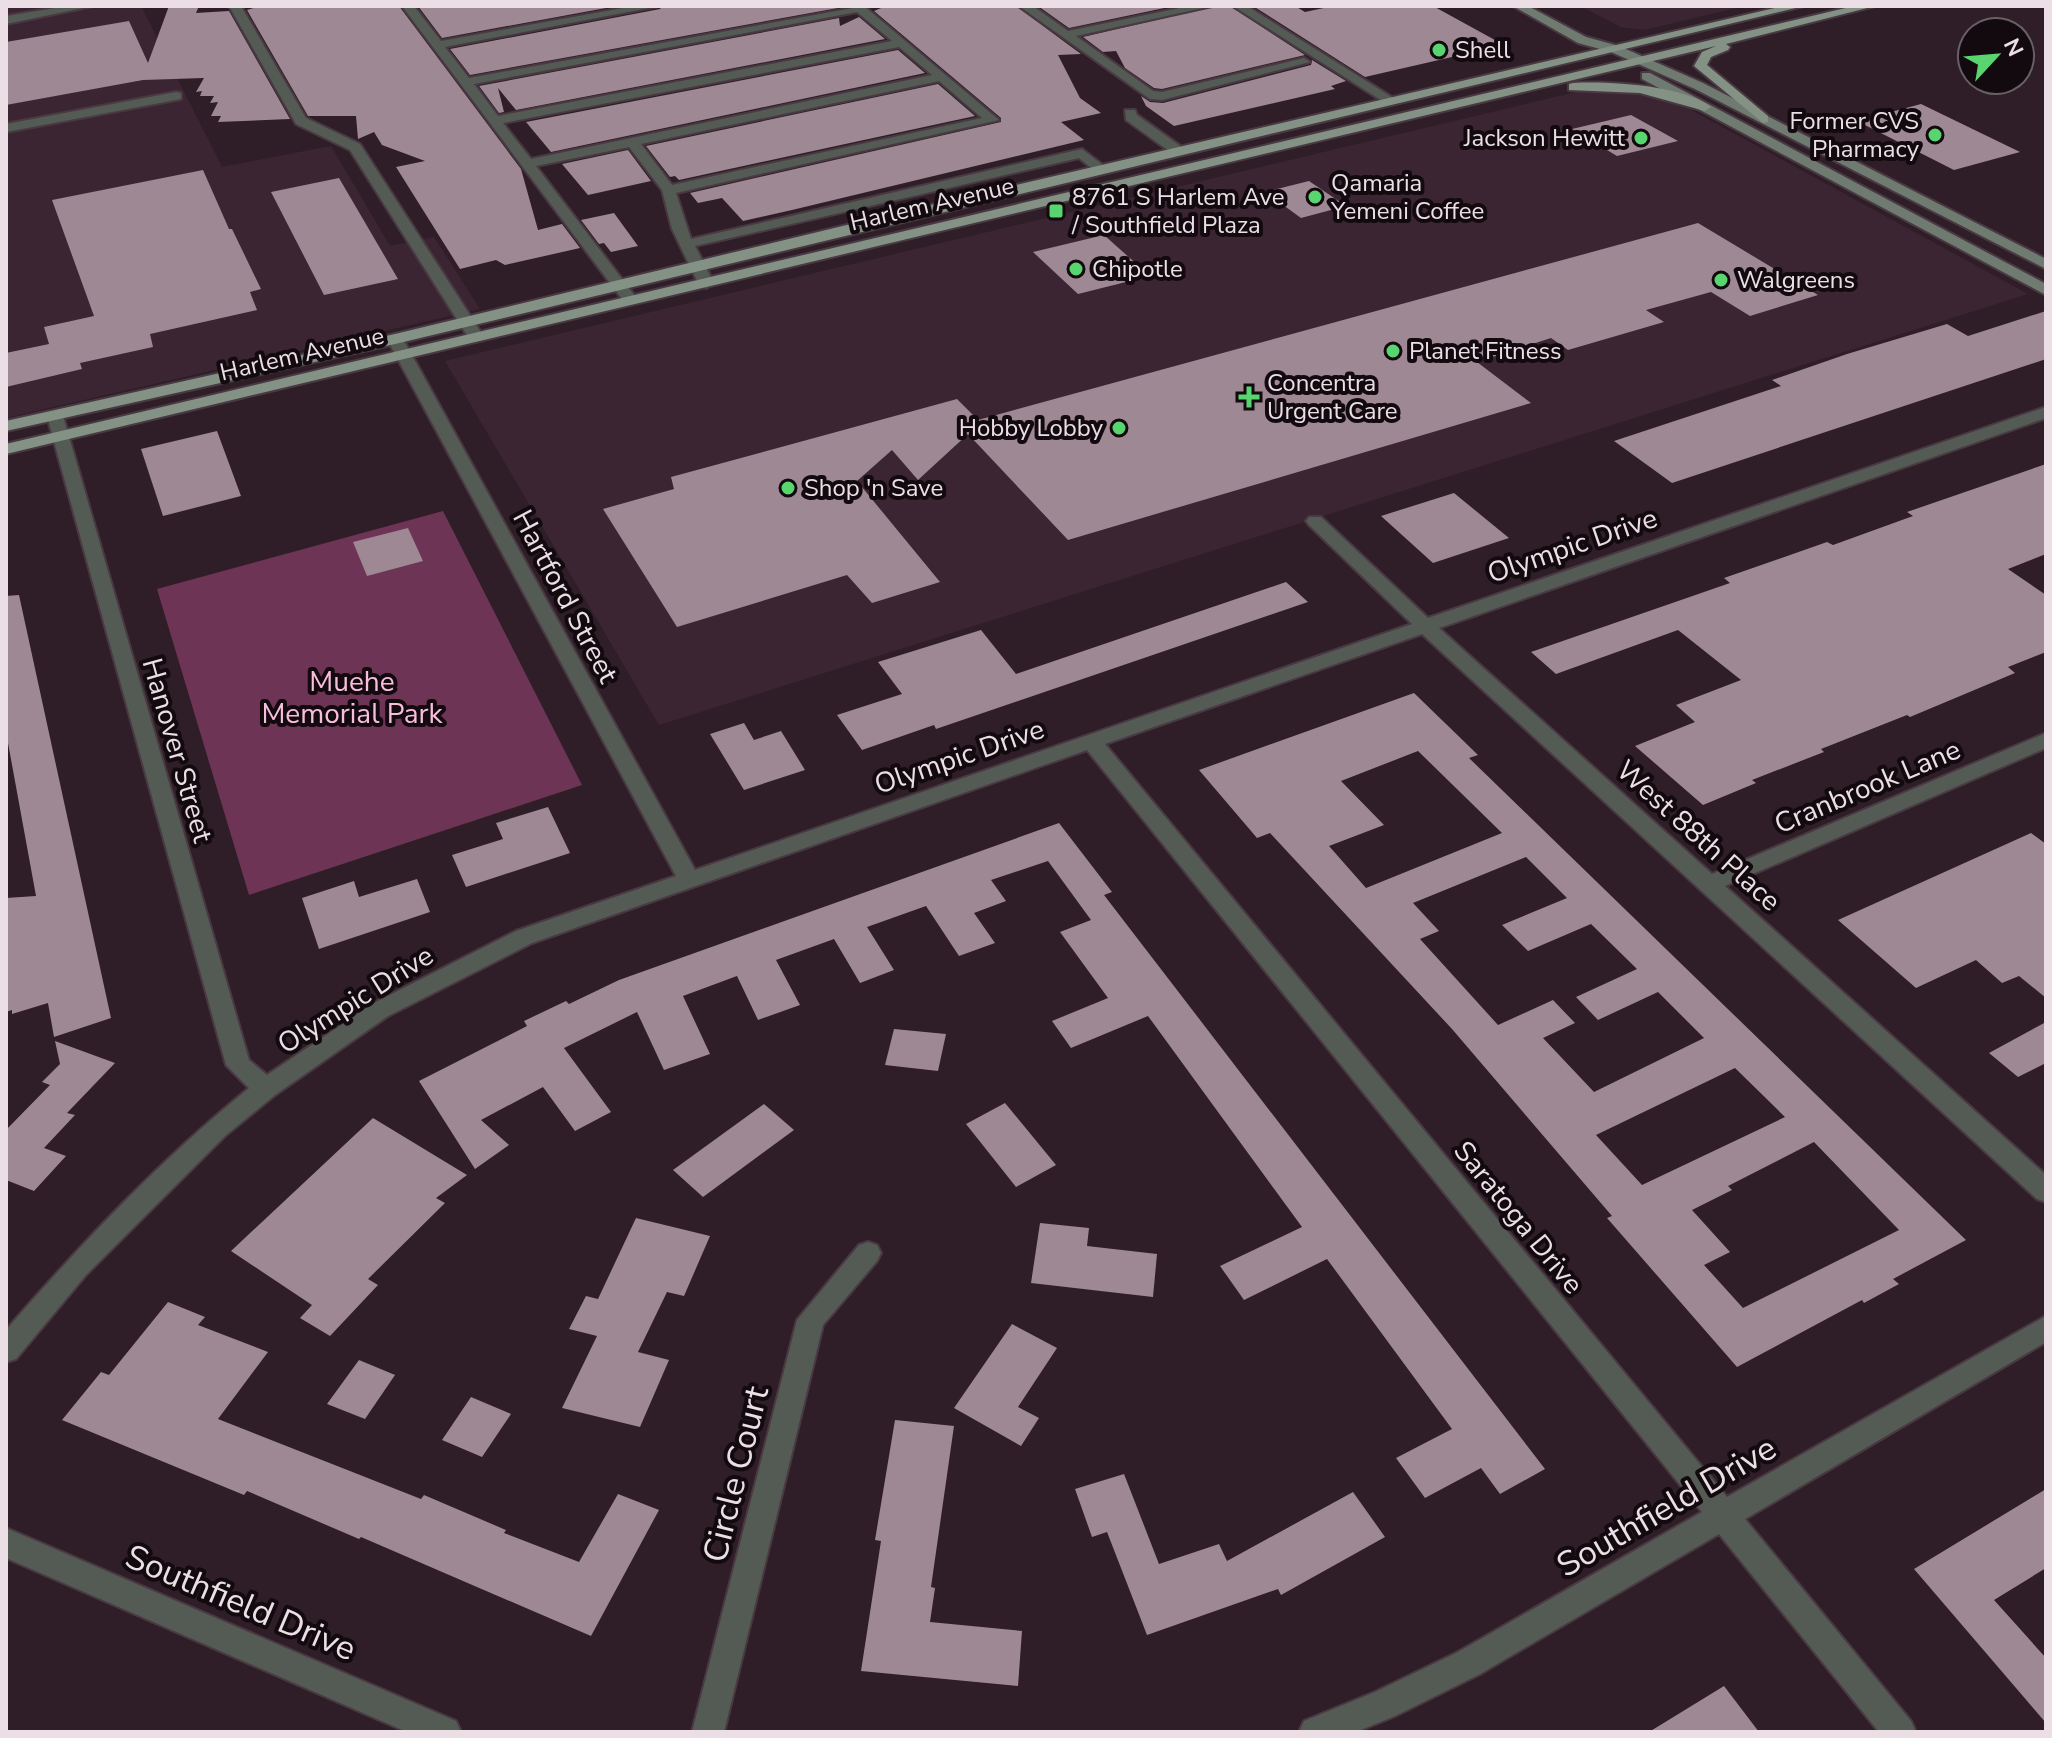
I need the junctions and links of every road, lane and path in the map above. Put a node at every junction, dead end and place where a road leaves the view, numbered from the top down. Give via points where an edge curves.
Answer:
1 (87, 6) edge
2 (235, 6) edge
3 (653, 6) edge
4 (1025, 6) edge
5 (1206, 6) edge
6 (1239, 6) edge
7 (1519, 6) edge
8 (1798, 6) edge
9 (1869, 6) edge
10 (858, 7) edge
11 (414, 8) edge
12 (6, 20) edge
13 (1593, 29) dead end
14 (1751, 34) junction
15 (1065, 35) junction
16 (902, 43) junction
17 (438, 45) junction
18 (1615, 49) junction
19 (1638, 61) junction
20 (1304, 62) dead end
21 (942, 77) junction
22 (466, 82) junction
23 (176, 96) dead end
24 (1480, 99) junction
25 (1392, 101) junction
26 (1705, 107) junction
27 (1130, 113) dead end
28 (1763, 119) junction
29 (495, 121) junction
30 (6, 128) edge
31 (632, 142) junction
32 (1178, 151) junction
33 (528, 164) junction
34 (1101, 169) junction
35 (669, 190) junction
36 (686, 244) junction
37 (701, 265) junction
38 (2046, 265) edge
39 (706, 283) junction
40 (620, 285) junction
41 (2046, 290) edge
42 (630, 300) junction
43 (465, 322) junction
44 (476, 337) junction
45 (399, 347) junction
46 (2046, 412) edge
47 (6, 426) edge
48 (58, 426) junction
49 (6, 449) edge
50 (1315, 521) dead end
51 (1424, 625) junction
52 (2046, 740) edge
53 (1091, 741) junction
54 (689, 879) junction
55 (1710, 884) junction
56 (266, 1088) junction
57 (2046, 1191) edge
58 (868, 1253) dead end
59 (2046, 1328) edge
60 (6, 1350) edge
61 (1723, 1517) junction
62 (6, 1543) edge
63 (445, 1732) edge
64 (708, 1732) edge
65 (1315, 1732) edge
66 (1900, 1732) edge

1 - 12 street
2 - 43 street via 301,121 355,147
3 - 17 street
4 - 15 street
5 - 15 street
6 - 25 street
7 - 18 main road via 1582,40
8 - 18 main road, Harlem Avenue
9 - 14 main road, Harlem Avenue
10 - 16 street
10 - 22 street
11 - 17 street
13 - 18 main road
14 - 19 main road, Harlem Avenue
14 - 28 main road via 1706,55 1700,66
15 - 20 street via 1150,95
16 - 21 street
16 - 29 street
17 - 22 street
18 - 19 main road
18 - 25 main road, Harlem Avenue
19 - 24 main road, Harlem Avenue
19 - 26 main road via 1644,75
19 - 28 main road
21 - 31 street
21 - 35 street via 992,120
22 - 29 street
23 - 30 street
24 - 26 main road via 1625,86
24 - 39 main road, Harlem Avenue
25 - 32 main road, Harlem Avenue
26 - 41 main road
27 - 32 street
28 - 38 main road
29 - 33 street
31 - 33 street
31 - 35 street
32 - 34 main road, Harlem Avenue
33 - 40 street
34 - 36 street, Harlem Avenue via 1082,153
34 - 37 main road, Harlem Avenue
35 - 36 street
36 - 37 street
37 - 39 street
37 - 40 main road, Harlem Avenue
39 - 42 main road, Harlem Avenue
40 - 42 street
40 - 43 main road, Harlem Avenue
42 - 44 main road, Harlem Avenue
43 - 44 street
43 - 45 main road, Harlem Avenue
44 - 45 main road, Harlem Avenue
45 - 48 main road, Harlem Avenue
45 - 54 street, Hartford Street
46 - 51 street, Olympic Drive
47 - 48 main road, Harlem Avenue
48 - 49 main road, Harlem Avenue
48 - 56 street, Hanover Street via 238,1065
50 - 51 street, West 88th Place
51 - 53 street, Olympic Drive
51 - 55 street, West 88th Place
52 - 55 street, Cranbrook Lane
53 - 54 street, Olympic Drive
53 - 61 street, Saratoga Drive
54 - 56 street, Olympic Drive via 584,914 482,957 380,1010
55 - 57 street, West 88th Place
56 - 60 street, Olympic Drive via 216,1129 77,1267
58 - 64 street, Circle Court via 811,1320
59 - 61 street, Southfield Drive
61 - 65 street, Southfield Drive via 1469,1663
61 - 66 street, Saratoga Drive
62 - 63 street, Southfield Drive

